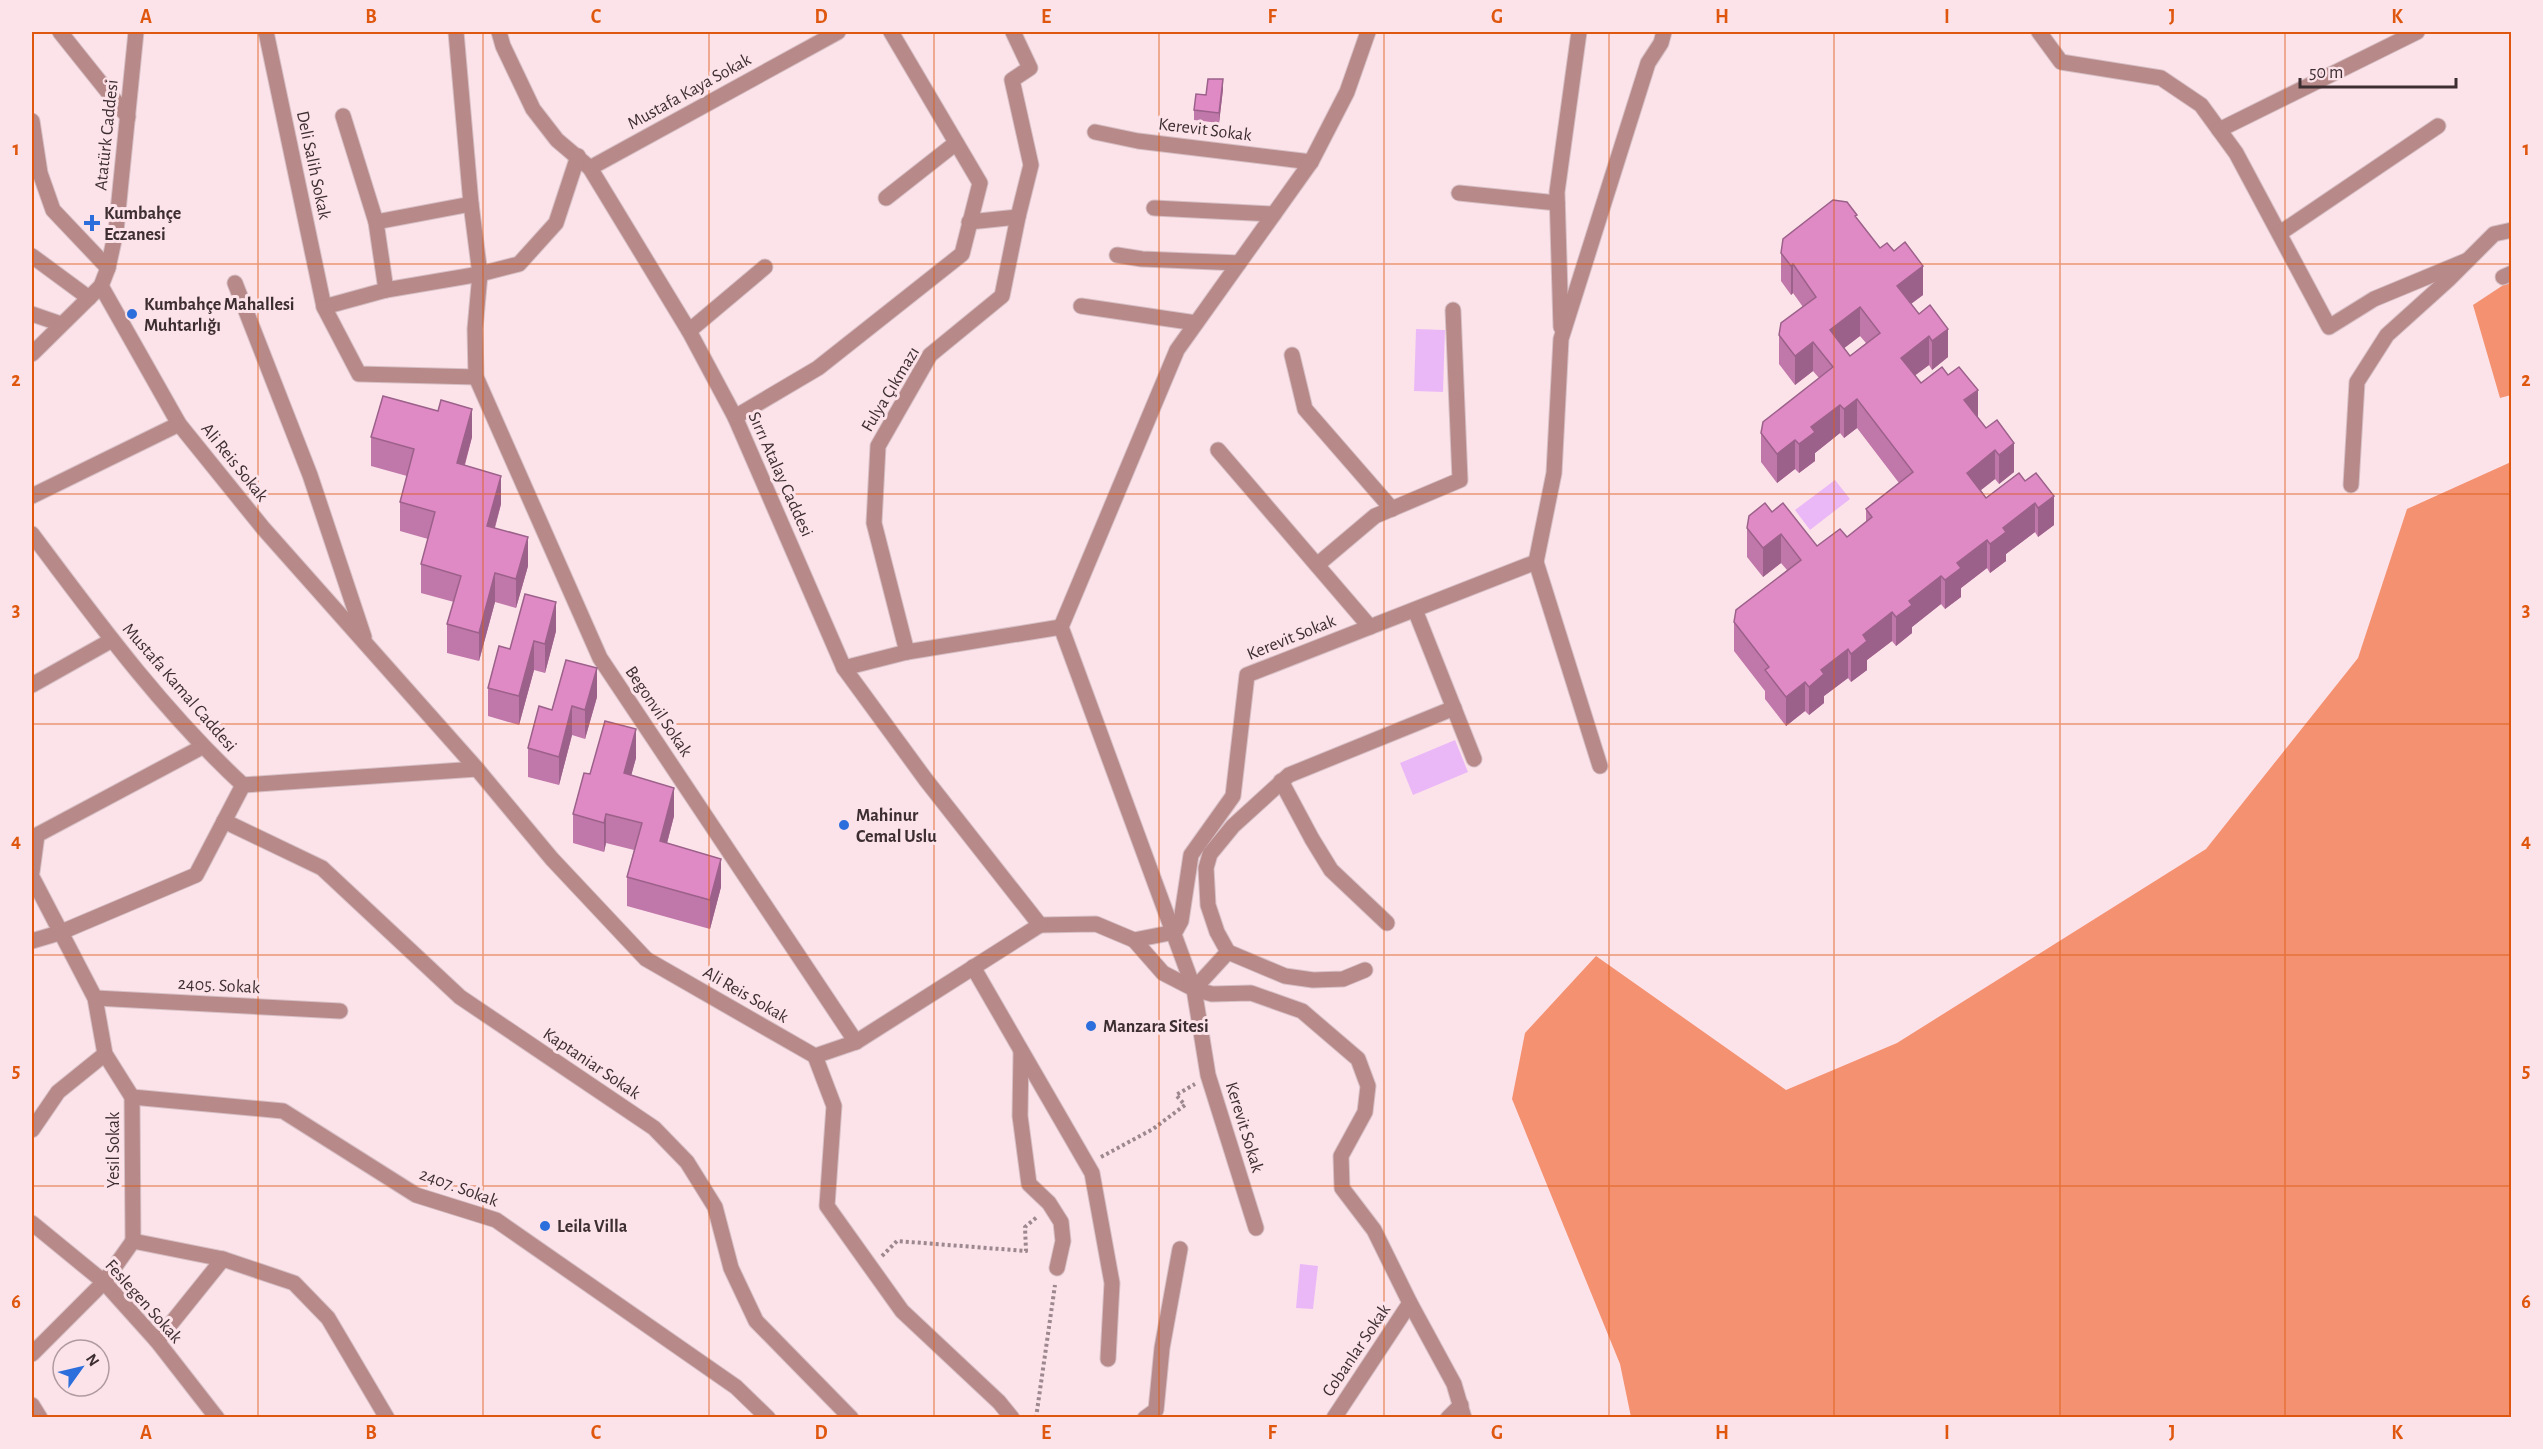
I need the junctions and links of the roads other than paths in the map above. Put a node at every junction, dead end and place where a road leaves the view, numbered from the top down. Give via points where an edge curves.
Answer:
1 (60, 32) edge
2 (136, 32) edge
3 (266, 32) edge
4 (456, 32) edge
5 (499, 32) edge
6 (838, 32) edge
7 (891, 32) edge
8 (1013, 32) edge
9 (1368, 32) edge
10 (1579, 32) edge
11 (1664, 32) edge
12 (2040, 32) edge
13 (2417, 32) edge
14 (343, 116) dead end
15 (128, 117) junction
16 (32, 121) edge
17 (2438, 126) dead end
18 (2219, 130) junction
19 (1095, 132) dead end
20 (956, 143) junction
21 (578, 156) junction
22 (1311, 162) junction
23 (35, 163) edge
24 (590, 168) junction
25 (1460, 193) dead end
26 (886, 198) dead end
27 (1557, 203) junction
28 (471, 204) junction
29 (1154, 208) dead end
30 (1274, 214) junction
31 (1018, 217) junction
32 (376, 222) junction
33 (969, 222) junction
34 (2511, 230) edge
35 (2280, 233) junction
36 (1117, 255) dead end
37 (32, 256) edge
38 (2468, 260) junction
39 (1239, 263) junction
40 (765, 267) dead end
41 (108, 268) junction
42 (480, 274) junction
43 (235, 283) dead end
44 (101, 286) junction
45 (386, 290) junction
46 (89, 298) junction
47 (1081, 306) dead end
48 (324, 307) junction
49 (1453, 310) dead end
50 (32, 314) edge
51 (1196, 323) junction
52 (61, 324) junction
53 (689, 331) junction
54 (1561, 339) junction
55 (32, 354) edge
56 (1292, 355) dead end
57 (476, 377) junction
58 (735, 417) junction
59 (179, 424) junction
60 (1218, 450) dead end
61 (2351, 485) dead end
62 (32, 496) edge
63 (1392, 509) junction
64 (32, 534) edge
65 (1536, 562) junction
66 (1317, 565) junction
67 (1415, 610) junction
68 (1061, 627) junction
69 (1370, 627) junction
70 (112, 640) junction
71 (366, 643) junction
72 (907, 652) junction
73 (844, 668) junction
74 (32, 685) edge
75 (1454, 708) junction
76 (202, 747) junction
77 (1474, 759) dead end
78 (1599, 766) dead end
79 (477, 769) junction
80 (1281, 781) junction
81 (243, 785) junction
82 (224, 821) junction
83 (32, 872) edge
84 (32, 877) edge
85 (1387, 923) dead end
86 (1040, 925) junction
87 (1175, 932) junction
88 (59, 933) junction
89 (1134, 940) junction
90 (32, 941) edge
91 (1228, 952) junction
92 (973, 967) junction
93 (1365, 970) dead end
94 (1194, 989) junction
95 (95, 998) junction
96 (340, 1011) dead end
97 (856, 1042) junction
98 (1021, 1052) junction
99 (105, 1054) junction
100 (815, 1056) junction
101 (132, 1097) junction
102 (32, 1130) edge
103 (32, 1222) edge
104 (1256, 1228) dead end
105 (133, 1241) junction
106 (1180, 1249) dead end
107 (223, 1259) junction
108 (1058, 1268) road end
109 (104, 1282) junction
110 (1410, 1303) junction
111 (157, 1341) junction
112 (32, 1354) edge
113 (1108, 1359) dead end
114 (32, 1405) edge
115 (1463, 1411) edge
116 (40, 1418) edge
117 (217, 1418) edge
118 (387, 1418) edge
119 (768, 1418) edge
120 (850, 1418) edge
121 (1012, 1418) edge
122 (1145, 1418) edge
123 (1334, 1418) edge
124 (1448, 1418) edge

1 - 15 street
2 - 15 street, Atatürk Caddesi
3 - 48 street, Deli Salih Sokak
4 - 28 street
5 - 21 street, Sırrı Atalay Caddesi via 533,108 558,140
6 - 24 street, Mustafa Kaya Sokak
7 - 20 street
8 - 31 street, Fulya Çıkmazı via 1030,68 1012,80 1031,165
9 - 22 street via 1347,92
10 - 27 street
11 - 54 street via 1648,63
12 - 18 street via 2061,62 2161,78 2201,105
13 - 18 street
14 - 32 street
15 - 41 street, Atatürk Caddesi via 116,231
16 - 23 street
17 - 35 street
18 - 35 street
19 - 22 street, Kerevit Sokak
20 - 26 street
20 - 33 street via 980,183
21 - 24 street, Sırrı Atalay Caddesi
21 - 42 street via 556,223 519,264
22 - 30 street
23 - 41 street via 53,210
24 - 53 street, Sırrı Atalay Caddesi
25 - 27 street
27 - 54 street
28 - 32 street
28 - 42 street
29 - 30 street
30 - 39 street
31 - 33 street
31 - 72 street, Fulya Çıkmazı via 1002,296 930,355 878,446 874,523
32 - 45 street
33 - 58 street via 962,254 818,368
34 - 38 street via 2494,234
35 - 38 street via 2330,327 2374,299
36 - 39 street
37 - 46 street
38 - 61 street via 2387,335 2357,382
39 - 51 street
40 - 53 street
41 - 44 street, Atatürk Caddesi
42 - 45 street
42 - 57 street
43 - 71 street, Ali Reis Sokak via 310,475
44 - 46 street, Atatürk Caddesi
44 - 59 street, Ali Reis Sokak
45 - 48 street
46 - 52 street, Atatürk Caddesi
47 - 51 street
48 - 57 street, Deli Salih Sokak via 359,374
49 - 63 street via 1460,480
50 - 52 street
51 - 68 street via 1177,350
52 - 55 street, Atatürk Caddesi
53 - 58 street, Sırrı Atalay Caddesi
54 - 65 street via 1554,473
56 - 63 street via 1305,409
57 - 97 street, Begonvil Sokak via 600,658
58 - 73 street, Sırrı Atalay Caddesi
59 - 62 street
59 - 71 street, Ali Reis Sokak via 263,528
60 - 66 street
63 - 66 street via 1375,516
64 - 70 street, Mustafa Kamal Caddesi
65 - 67 street, Kerevit Sokak
65 - 78 street
66 - 69 street
67 - 69 street, Kerevit Sokak
67 - 75 street
68 - 72 street
68 - 87 street, Kerevit Sokak
69 - 87 street, Kerevit Sokak via 1247,675 1233,796 1191,855
70 - 74 street
70 - 76 street, Mustafa Kamal Caddesi
71 - 79 street, Ali Reis Sokak
72 - 73 street
73 - 86 street, Sırrı Atalay Caddesi
75 - 77 street
75 - 80 street
76 - 81 street, Mustafa Kamal Caddesi
76 - 83 street via 37,835
79 - 81 street
79 - 100 street, Ali Reis Sokak via 552,859 646,959
80 - 85 street via 1331,870
80 - 91 street via 1233,826 1210,854 1206,868 1208,905
81 - 82 street
82 - 88 street via 196,875
82 - 120 street, Kaptaniar Sokak via 322,868 460,997 654,1128 687,1162 715,1207 731,1268 756,1321
84 - 88 street, Yesil Sokak
86 - 89 street via 1096,924
86 - 92 street
87 - 89 street
87 - 94 street, Kerevit Sokak
88 - 90 street
88 - 95 street, Yesil Sokak
89 - 94 street via 1164,973
91 - 93 street via 1285,976 1313,980 1343,979
91 - 94 street
92 - 97 street
92 - 98 street
94 - 104 street, Kerevit Sokak via 1208,1075
94 - 110 street via 1212,994 1251,993 1302,1011 1358,1059 1368,1086 1365,1112 1341,1156 1342,1188 1374,1230
95 - 96 street, 2405. Sokak
95 - 99 street, Yesil Sokak
97 - 100 street
98 - 108 street via 1020,1116 1029,1184 1049,1203 1060,1222 1063,1241
98 - 113 street via 1092,1173 1112,1283
99 - 101 street, Yesil Sokak
99 - 102 street via 57,1092
100 - 121 street via 834,1106 827,1206 902,1311
101 - 105 street, Yesil Sokak
101 - 119 street, 2407. Sokak via 283,1111 416,1195 496,1220 736,1387
103 - 109 street, Feslegen Sokak
105 - 107 street
105 - 109 street
106 - 122 street via 1162,1348 1156,1410
107 - 111 street
107 - 118 street via 294,1283 328,1318
109 - 111 street, Feslegen Sokak
109 - 112 street
110 - 115 street via 1455,1384
110 - 123 street, Cobanlar Sokak
111 - 117 street, Feslegen Sokak
114 - 116 street
115 - 124 street

